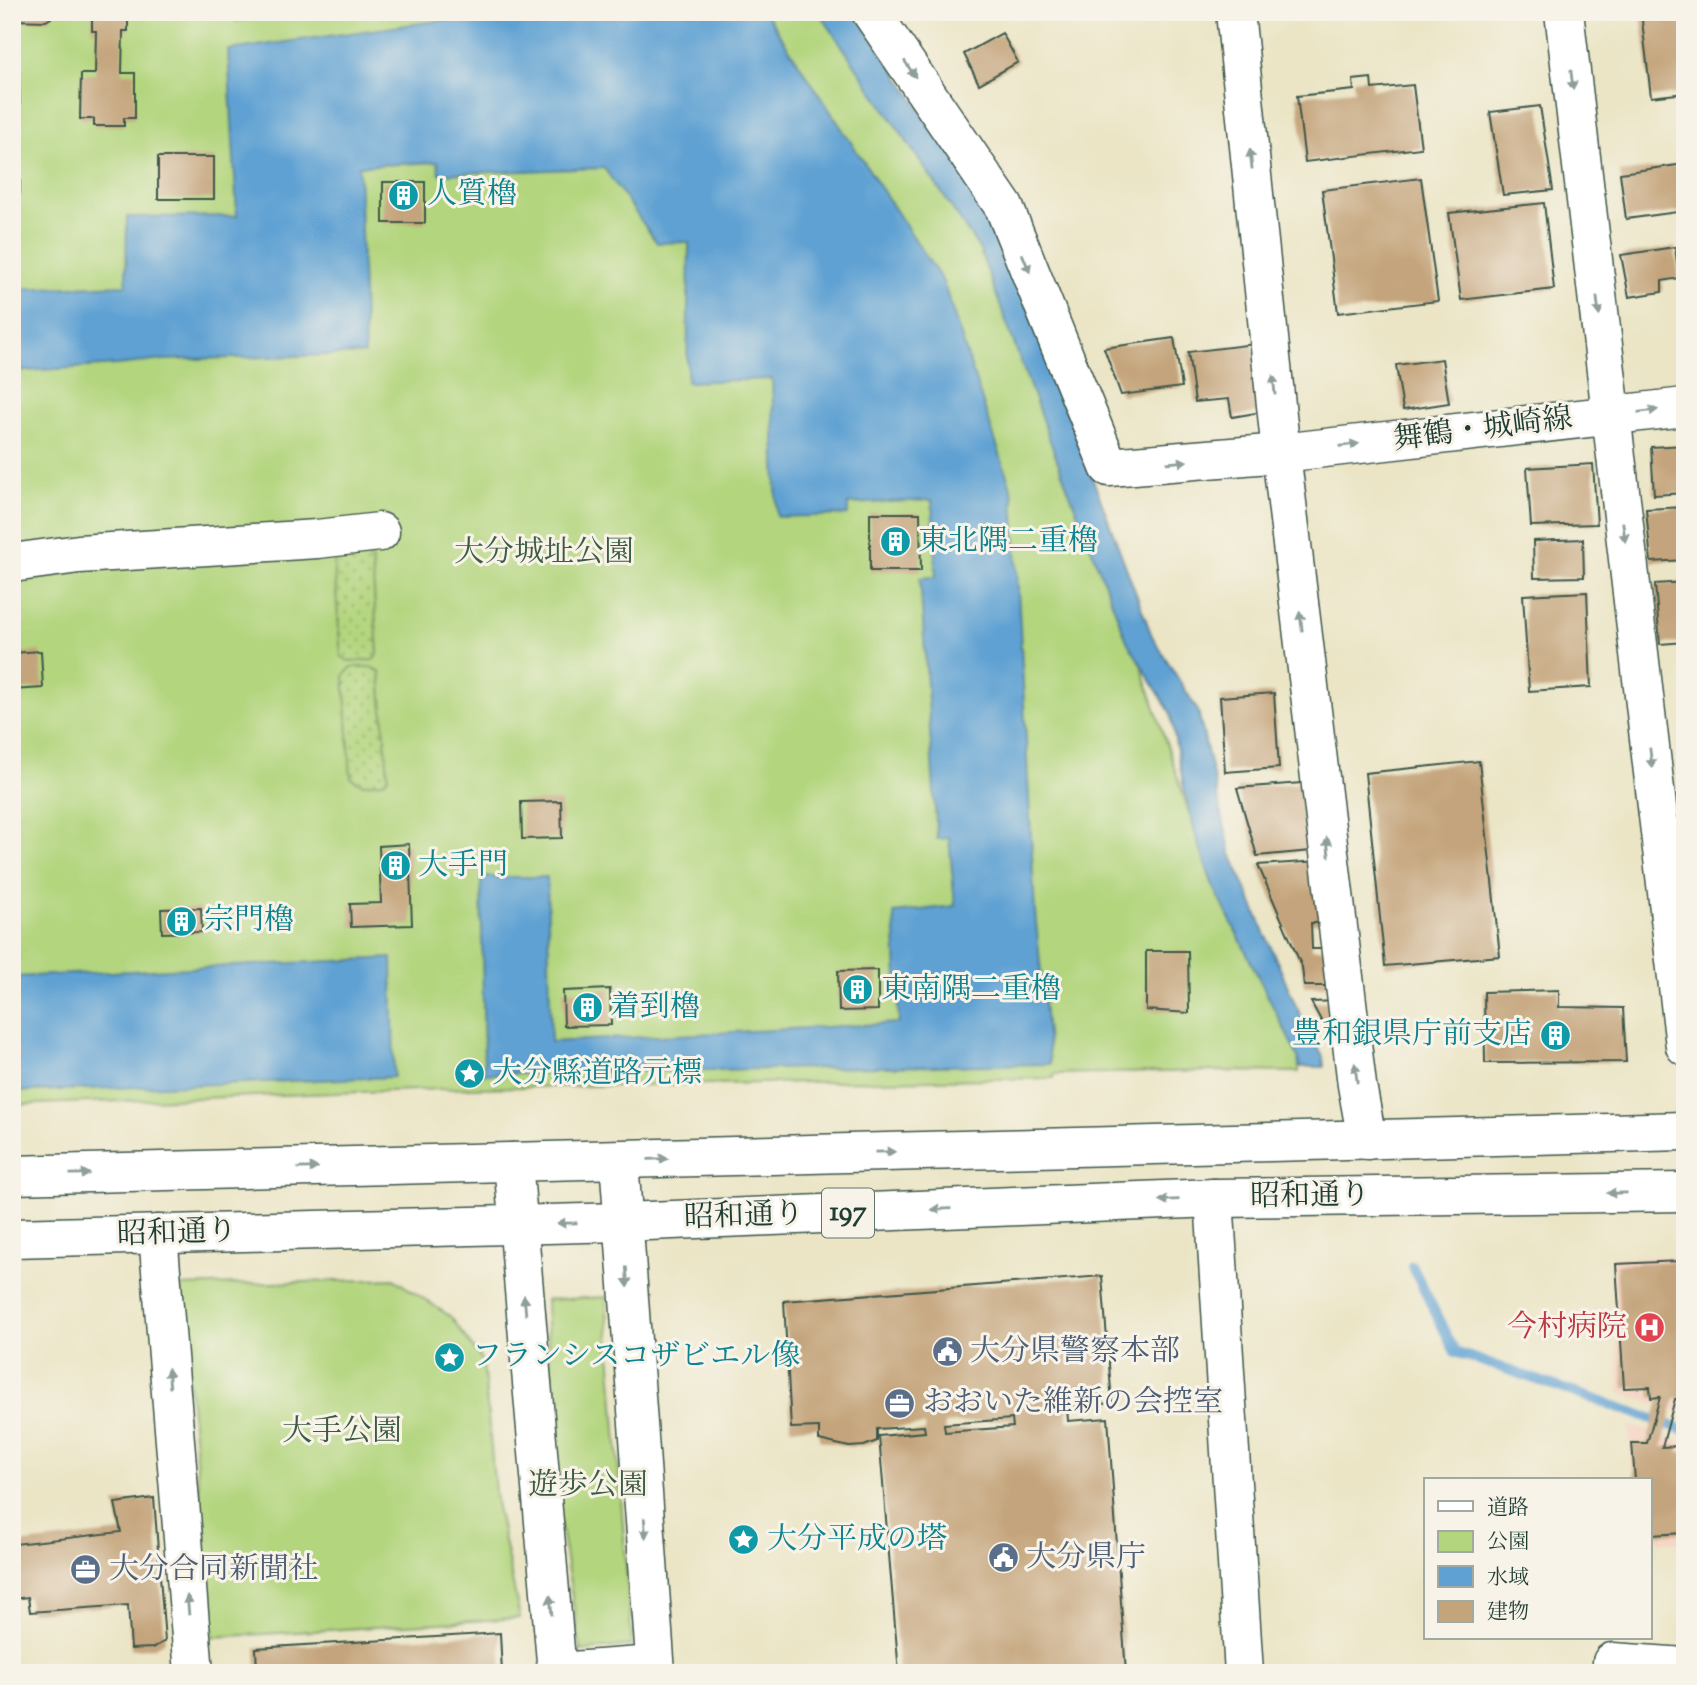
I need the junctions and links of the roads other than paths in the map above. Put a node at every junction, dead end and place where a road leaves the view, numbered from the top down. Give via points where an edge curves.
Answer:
1 (871, 12) edge
2 (1235, 12) edge
3 (1564, 12) edge
4 (1685, 407) edge
5 (1611, 415) junction
6 (1281, 453) junction
7 (380, 531) dead end
8 (12, 563) edge
9 (1685, 1046) edge
10 (1685, 1131) edge
11 (1367, 1140) junction
12 (619, 1160) junction
13 (513, 1162) junction
14 (12, 1175) edge
15 (1685, 1192) edge
16 (1214, 1198) junction
17 (623, 1222) junction
18 (518, 1224) junction
19 (158, 1234) junction
20 (12, 1238) edge
21 (1612, 1662) dead end
22 (1685, 1667) edge
23 (655, 1669) edge
24 (557, 1672) edge
25 (194, 1673) edge
26 (1244, 1673) edge

1 -> 6 main road, 舞鶴・城崎線 via 1004,207 1109,467
6 -> 2 main road
3 -> 5 main road
5 -> 4 main road, 舞鶴・城崎線
6 -> 5 main road, 舞鶴・城崎線
5 -> 9 main road
11 -> 6 main road
7 - 8 main road
10 - 11 main road, 昭和通り / 197
12 -> 11 main road, 昭和通り / 197
12 - 13 main road, 昭和通り / 197
12 - 17 main road
14 -> 13 main road, 昭和通り / 197
13 - 18 main road
15 -> 16 main road, 昭和通り / 197
16 -> 17 main road, 昭和通り / 197
16 - 26 main road
17 -> 18 main road, 昭和通り / 197
17 -> 23 main road
18 - 19 main road, 昭和通り / 197
24 -> 18 main road
19 - 20 main road, 昭和通り / 197
25 -> 19 main road
21 - 22 main road
23 - 24 main road

